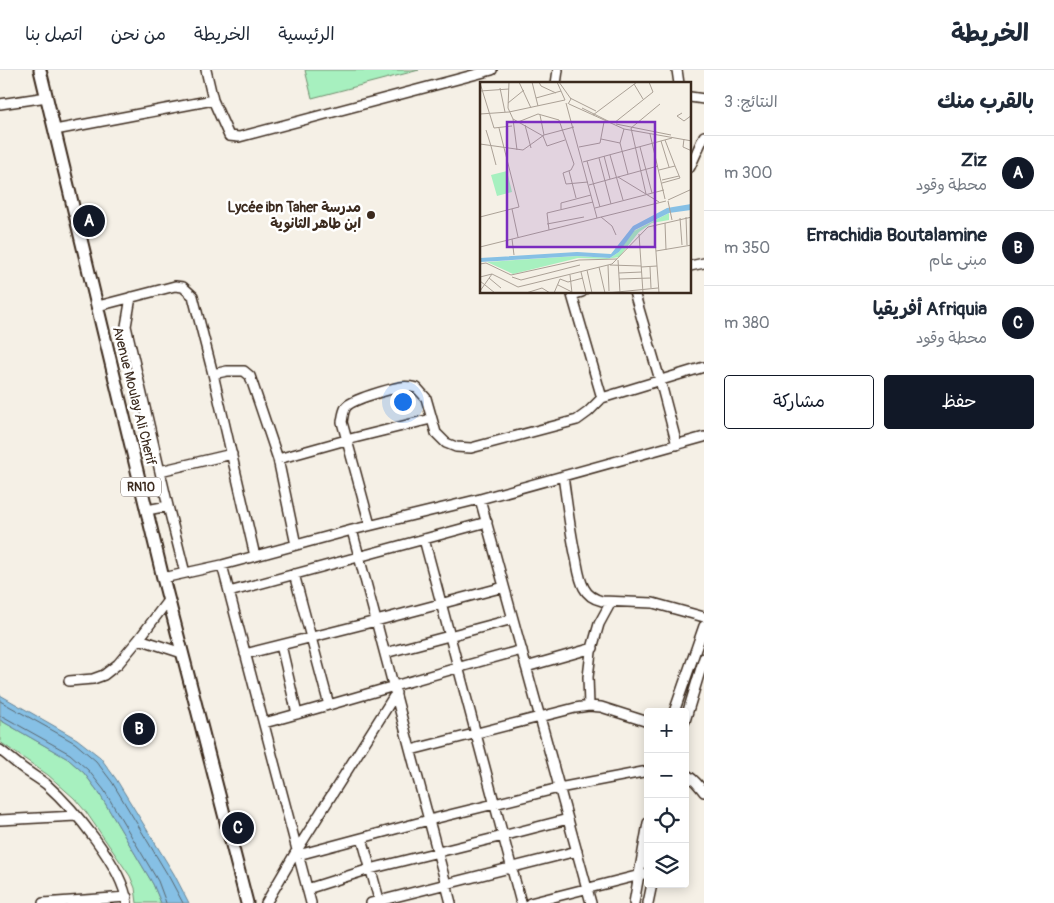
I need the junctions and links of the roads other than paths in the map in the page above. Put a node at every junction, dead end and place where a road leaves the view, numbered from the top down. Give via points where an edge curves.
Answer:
1 (40, 70) edge
2 (206, 70) edge
3 (492, 70) edge
4 (47, 97) junction
5 (213, 100) junction
6 (0, 104) edge
7 (55, 130) junction
8 (704, 136) edge
9 (692, 163) edge
10 (572, 294) edge
11 (635, 294) edge
12 (131, 296) junction
13 (98, 306) junction
14 (704, 367) edge
15 (213, 374) junction
16 (660, 380) junction
17 (602, 398) junction
18 (431, 419) junction
19 (704, 437) edge
20 (346, 440) junction
21 (678, 445) junction
22 (232, 454) junction
23 (278, 459) junction
24 (160, 471) junction
25 (563, 476) junction
26 (480, 499) junction
27 (168, 506) junction
28 (147, 510) junction
29 (487, 522) junction
30 (370, 526) junction
31 (352, 530) junction
32 (424, 539) junction
33 (296, 545) junction
34 (255, 556) junction
35 (359, 557) junction
36 (222, 565) junction
37 (186, 573) junction
38 (294, 574) junction
39 (163, 578) junction
40 (504, 587) junction
41 (229, 592) junction
42 (169, 599) junction
43 (611, 602) junction
44 (441, 603) junction
45 (704, 617) edge
46 (513, 619) junction
47 (376, 621) junction
48 (704, 626) edge
49 (450, 636) junction
50 (311, 637) junction
51 (139, 639) junction
52 (281, 645) junction
53 (593, 648) junction
54 (522, 650) junction
55 (182, 653) junction
56 (385, 653) junction
57 (245, 654) junction
58 (704, 658) edge
59 (458, 667) junction
60 (526, 667) junction
61 (701, 674) edge
62 (69, 682) dead end
63 (395, 690) junction
64 (329, 705) junction
65 (589, 706) junction
66 (675, 708) edge
67 (689, 709) edge
68 (297, 714) junction
69 (540, 717) junction
70 (644, 721) edge
71 (264, 723) junction
72 (476, 734) junction
73 (0, 750) edge
74 (411, 750) junction
75 (644, 772) edge
76 (689, 776) edge
77 (560, 788) junction
78 (704, 792) edge
79 (495, 804) junction
80 (76, 816) junction
81 (568, 818) junction
82 (0, 820) edge
83 (429, 820) junction
84 (503, 836) junction
85 (362, 838) junction
86 (644, 843) edge
87 (577, 851) junction
88 (298, 853) junction
89 (438, 853) junction
90 (511, 867) junction
91 (370, 869) junction
92 (644, 874) edge
93 (638, 876) junction
94 (446, 883) junction
95 (307, 888) junction
96 (651, 888) edge
97 (587, 889) junction
98 (127, 900) edge
99 (376, 902) edge
100 (43, 903) edge
101 (247, 903) edge
102 (266, 903) edge
103 (311, 903) edge
104 (452, 903) edge
105 (521, 903) edge
106 (530, 903) edge
107 (591, 903) edge
108 (634, 903) edge
109 (648, 903) edge

1 - 4 main road, Avenue Moulay Ali Cherif / RN10
2 - 5 street
3 - 5 street via 239,137 229,136
4 - 6 street
4 - 7 main road, Avenue Moulay Ali Cherif / RN10
5 - 7 street
7 - 13 main road, Avenue Moulay Ali Cherif / RN10
8 - 9 street
10 - 17 street
11 - 16 street
12 - 13 street
12 - 15 street via 175,286 183,287 193,296
12 - 24 street via 126,326
13 - 28 main road, Avenue Moulay Ali Cherif / RN10
14 - 16 street
15 - 22 street
15 - 23 street via 244,371 250,376
16 - 17 street
16 - 21 street
17 - 18 street via 577,420 471,448 446,443 436,433
18 - 20 street
18 - 20 street via 426,398 417,388 403,386 347,405 342,422
19 - 21 street
20 - 23 street
20 - 30 street
21 - 25 street
22 - 24 street
22 - 34 street
23 - 33 street
24 - 27 street
25 - 26 street
25 - 43 street via 572,538 584,588 595,599
26 - 29 street
26 - 30 street
27 - 28 street
27 - 37 street
28 - 39 main road, Avenue Moulay Ali Cherif / RN10
29 - 32 street
29 - 40 street
30 - 31 street
31 - 33 street
31 - 35 street
32 - 35 street
32 - 44 street
33 - 34 street
34 - 36 street
35 - 38 street
35 - 47 street
36 - 37 street
36 - 41 street
37 - 39 street
38 - 41 street
38 - 50 street
39 - 42 main road, Avenue Moulay Ali Cherif / RN10
40 - 44 street
40 - 46 street
41 - 57 street
42 - 51 street
42 - 55 main road, Avenue Moulay Ali Cherif / RN10
43 - 45 street via 653,603
43 - 53 street via 599,624
44 - 47 street
44 - 49 street
46 - 49 street
46 - 54 street
47 - 50 street
47 - 56 street
48 - 66 street
49 - 56 street
49 - 59 street
50 - 52 street
50 - 64 street
51 - 55 street
51 - 62 street via 104,675
52 - 57 street
52 - 68 street
53 - 60 street
53 - 65 street via 588,677
54 - 59 street
54 - 60 street
55 - 101 main road, Avenue Moulay Ali Cherif / RN10
56 - 63 street
57 - 71 street
58 - 61 street
59 - 63 street
59 - 72 street
60 - 69 street
61 - 67 street
63 - 64 street
63 - 74 street
63 - 88 street
64 - 68 street
65 - 69 street
65 - 70 street
68 - 71 street
69 - 72 street
69 - 77 street
71 - 88 street
72 - 74 street
72 - 79 street
73 - 80 street via 45,783
74 - 83 street
75 - 77 street
76 - 78 street
77 - 79 street
77 - 81 street
79 - 83 street
79 - 84 street
80 - 82 street
80 - 98 street via 113,865
81 - 84 street
81 - 87 street
83 - 85 street
83 - 89 street
84 - 89 street
84 - 90 street
85 - 88 street
85 - 91 street
86 - 93 street
87 - 90 street
87 - 97 street
88 - 95 street
88 - 102 street
89 - 91 street
89 - 94 street
90 - 94 street
90 - 105 street
91 - 95 street
91 - 99 street
92 - 93 street
93 - 97 street
93 - 108 street
94 - 99 street
94 - 104 street
95 - 103 street
96 - 109 street
97 - 106 street
97 - 107 street
98 - 100 street

